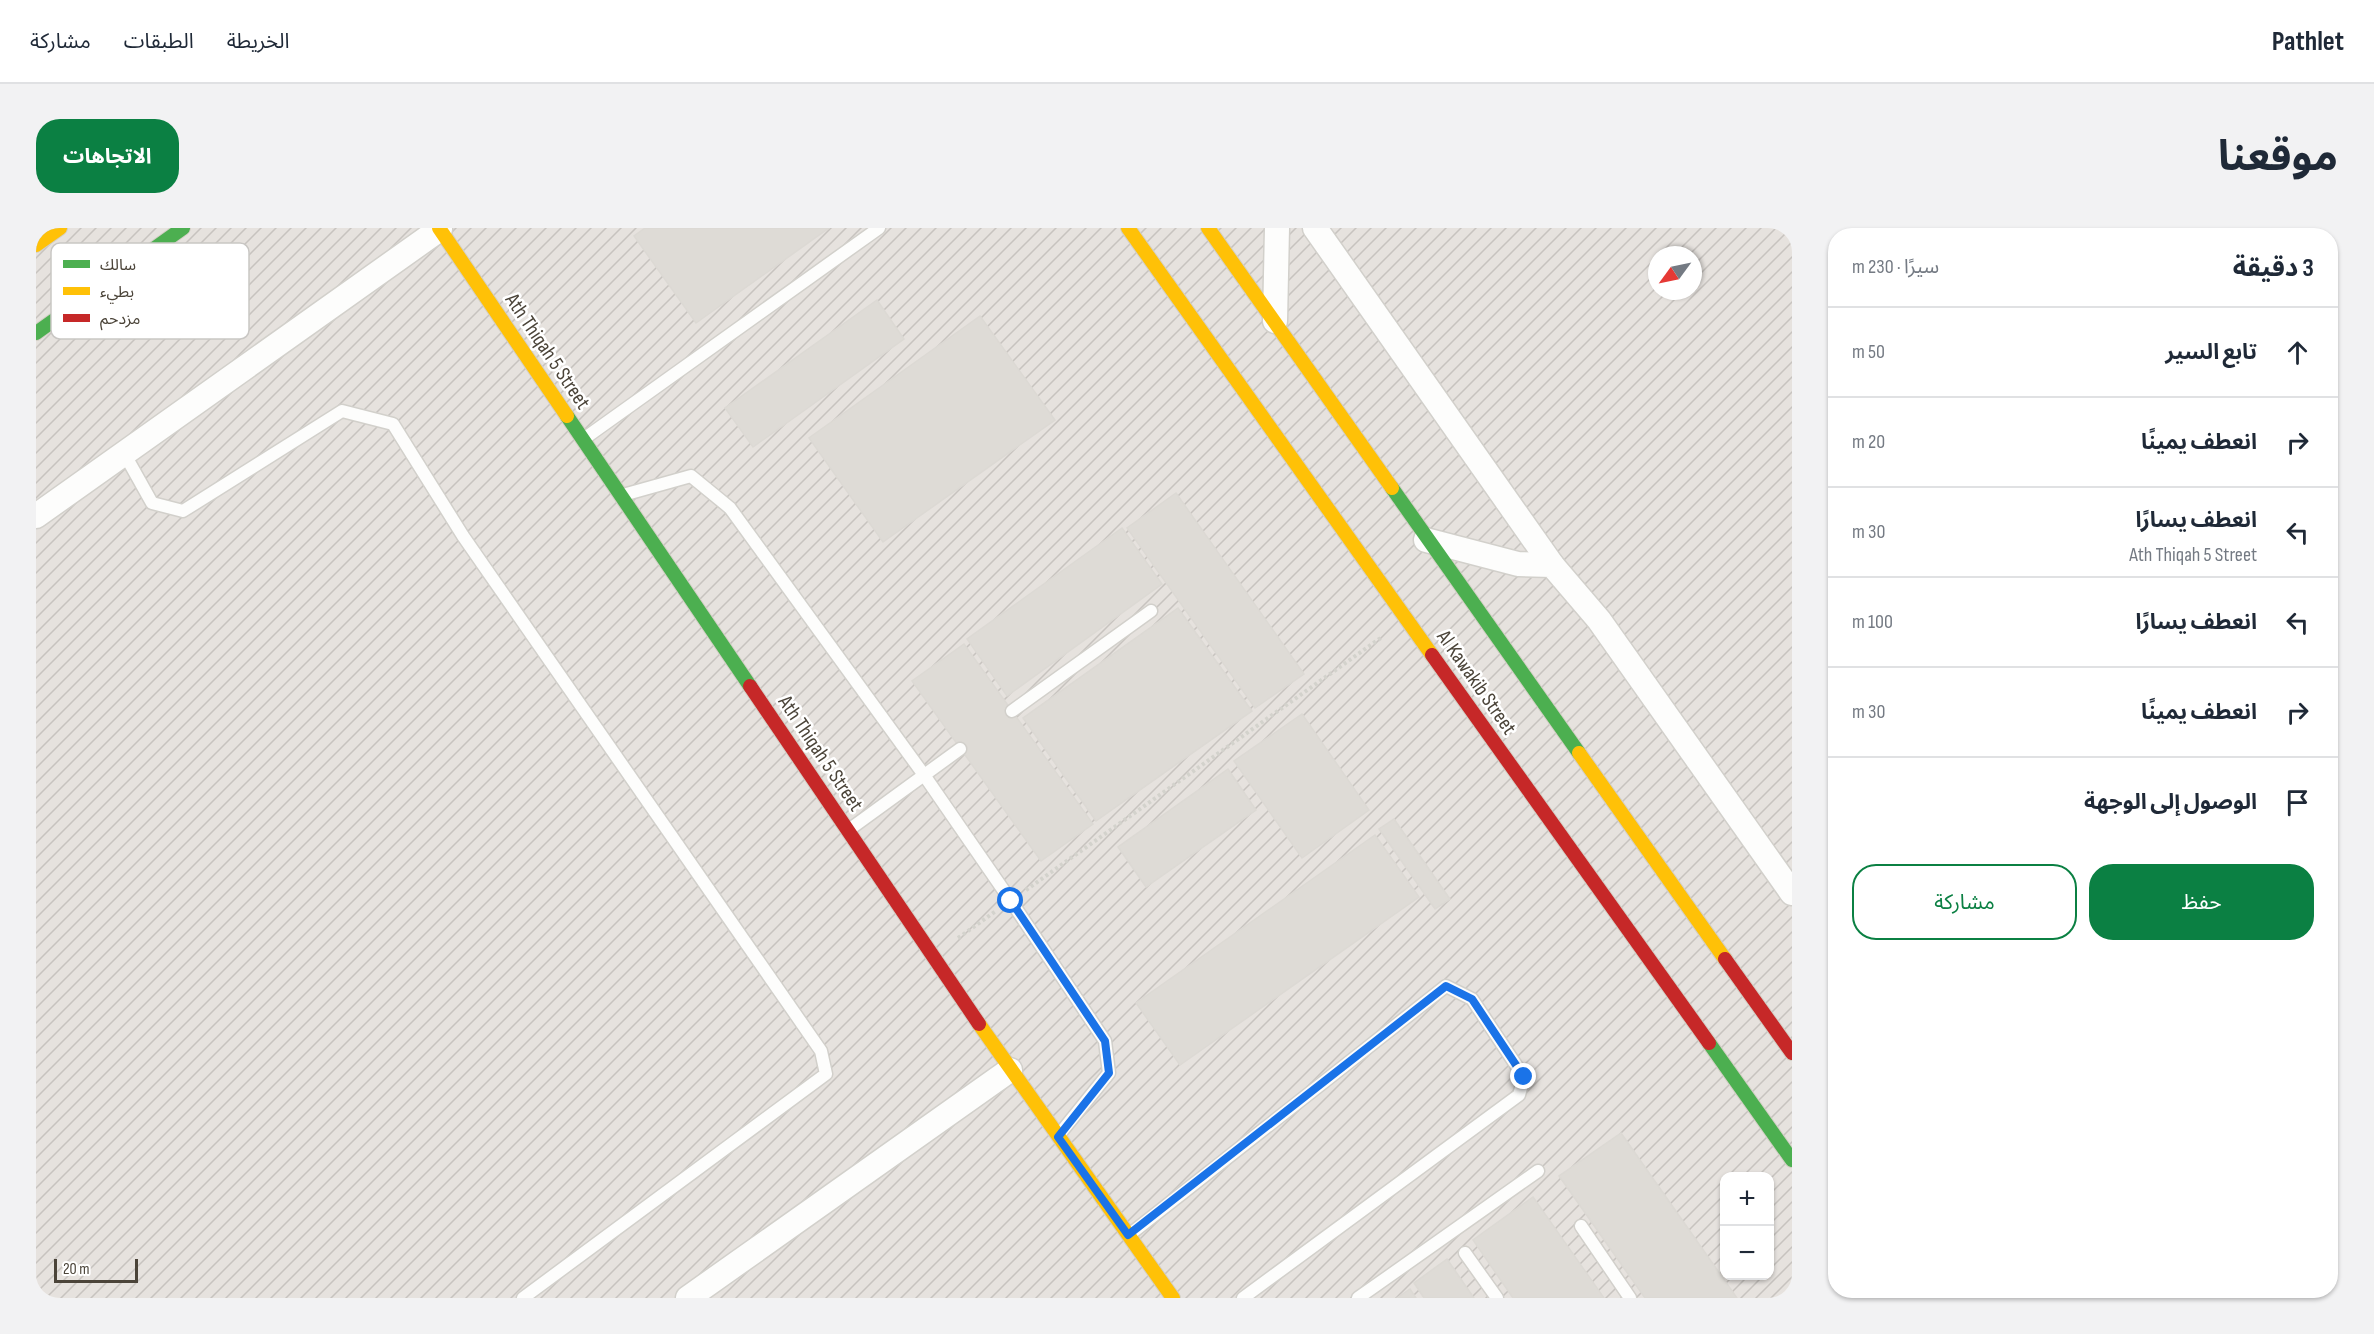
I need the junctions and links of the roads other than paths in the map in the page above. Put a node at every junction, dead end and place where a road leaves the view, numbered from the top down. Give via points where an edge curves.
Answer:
1 (60, 228) edge
2 (183, 228) edge
3 (879, 228) edge
4 (1128, 228) edge
5 (1208, 228) edge
6 (1277, 228) edge
7 (1315, 228) edge
8 (440, 229) edge
9 (162, 243) edge
10 (36, 245) edge
11 (1275, 321) junction
12 (51, 322) edge
13 (36, 333) edge
14 (583, 439) junction
15 (124, 453) junction
16 (621, 495) junction
17 (36, 516) edge
18 (1426, 540) junction
19 (1552, 565) junction
20 (1151, 611) dead end
21 (1012, 711) dead end
22 (960, 749) dead end
23 (924, 775) junction
24 (848, 830) junction
25 (1792, 892) edge
26 (1792, 1053) edge
27 (1010, 1070) junction
28 (1058, 1137) junction
29 (1792, 1160) edge
30 (1538, 1171) dead end
31 (1581, 1226) dead end
32 (1128, 1235) junction
33 (1465, 1252) dead end
34 (523, 1298) edge
35 (688, 1298) edge
36 (1173, 1298) edge
37 (1243, 1298) edge
38 (1358, 1298) edge
39 (1497, 1298) edge
40 (1630, 1298) edge

1 - 10 street
2 - 9 street
3 - 14 lane
4 - 29 street, Al Kawakib Street
5 - 11 street, Al Kawakib Street
6 - 11 street
7 - 19 street
8 - 14 street, Ath Thiqah 5 Street
8 - 15 street
11 - 18 street, Al Kawakib Street
12 - 13 street
14 - 16 street, Ath Thiqah 5 Street
15 - 17 street
15 - 34 lane via 152,503 183,511 342,411 393,424 463,536 821,1051 825,1074
16 - 23 lane via 691,476 730,508
16 - 24 street, Ath Thiqah 5 Street
18 - 19 street via 1518,564
18 - 26 street, Al Kawakib Street
19 - 25 street via 1599,620
20 - 21 lane
22 - 23 lane
23 - 24 lane
23 - 28 lane via 1105,1041 1109,1073
24 - 27 street, Ath Thiqah 5 Street
27 - 28 street, Ath Thiqah 5 Street
27 - 35 street
28 - 32 street, Ath Thiqah 5 Street
30 - 38 lane
31 - 40 lane
32 - 36 street, Ath Thiqah 5 Street
32 - 37 lane via 1446,986 1472,999 1524,1077 1519,1095
33 - 39 lane

